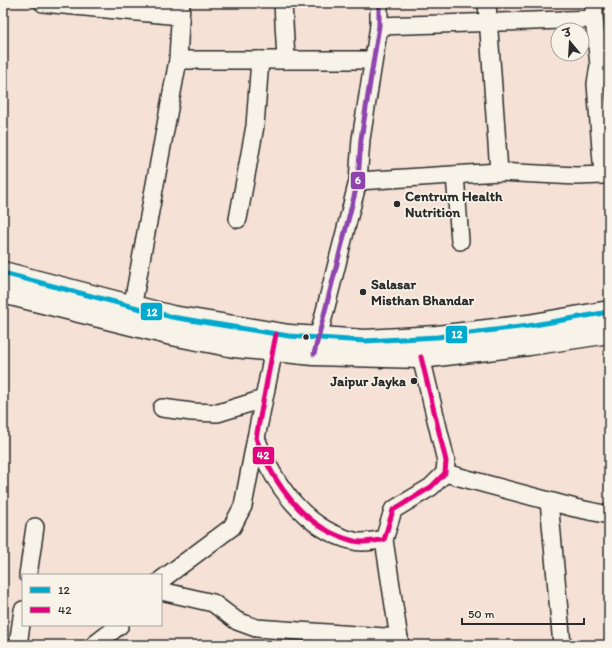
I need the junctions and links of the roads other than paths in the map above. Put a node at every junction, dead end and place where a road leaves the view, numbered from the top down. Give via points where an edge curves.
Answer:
1 (43, 3) edge
2 (283, 3) edge
3 (379, 3) edge
4 (487, 3) edge
5 (181, 10) edge
6 (594, 11) edge
7 (488, 21) junction
8 (379, 26) junction
9 (178, 60) junction
10 (260, 60) junction
11 (286, 60) junction
12 (373, 60) junction
13 (499, 172) junction
14 (455, 175) junction
15 (358, 181) junction
16 (238, 219) dead end
17 (460, 241) dead end
18 (3, 273) edge
19 (3, 292) edge
20 (609, 312) edge
21 (131, 315) junction
22 (609, 332) edge
23 (275, 342) junction
24 (315, 346) junction
25 (421, 357) junction
26 (263, 399) junction
27 (162, 408) dead end
28 (256, 438) junction
29 (445, 473) junction
30 (549, 501) junction
31 (609, 515) edge
32 (36, 527) dead end
33 (384, 540) junction
34 (28, 574) edge
35 (162, 579) edge
36 (162, 591) edge
37 (22, 617) edge
38 (119, 626) edge
39 (399, 642) edge
40 (18, 645) edge
41 (94, 645) edge
42 (562, 645) edge

1 - 5 street
2 - 11 street
3 - 8 street
4 - 7 street
5 - 9 street
6 - 7 street
6 - 13 street via 599,65 596,84 604,175
7 - 8 street
7 - 13 street
8 - 12 street
9 - 10 street
9 - 21 street
10 - 11 street
10 - 16 street via 255,126
11 - 12 street
12 - 15 street via 361,138
13 - 14 street
14 - 15 street
14 - 17 street
15 - 24 street
18 - 21 main road
19 - 21 main road
20 - 24 main road via 528,326 437,337
21 - 23 main road via 234,346
22 - 25 main road
23 - 24 main road
23 - 26 street
24 - 25 main road
25 - 29 street via 446,461
26 - 27 street via 218,413
26 - 28 street
28 - 33 street via 273,476 302,514 333,534 355,542
28 - 35 street via 243,506 232,527
29 - 30 street
29 - 33 street via 431,487 393,510
30 - 31 street
30 - 42 street
32 - 34 street
33 - 39 street
36 - 39 street via 213,603 237,621 256,628
37 - 40 street
38 - 41 street

